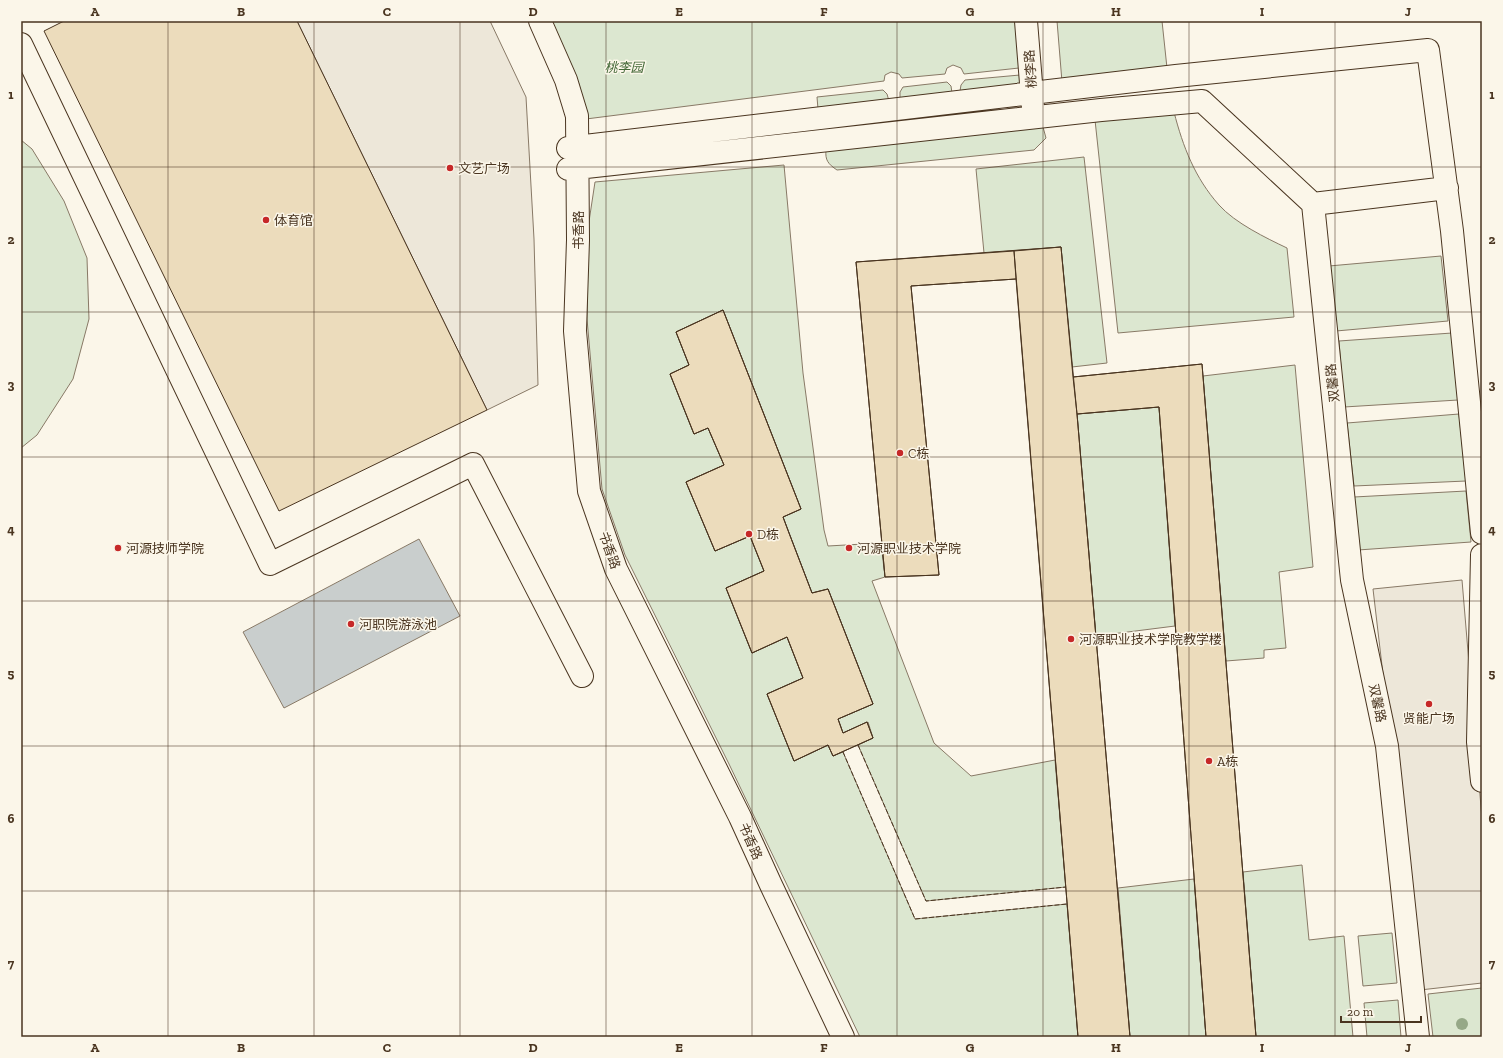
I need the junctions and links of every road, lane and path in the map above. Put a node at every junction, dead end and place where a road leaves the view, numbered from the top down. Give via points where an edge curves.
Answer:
1 (529, 21) edge
2 (540, 21) edge
3 (1026, 21) edge
4 (1040, 21) edge
5 (21, 44) edge
6 (1038, 92) junction
7 (1040, 117) junction
8 (573, 158) junction
9 (1447, 188) junction
10 (1313, 204) junction
11 (1482, 533) edge
12 (1482, 555) edge
13 (582, 676) dead end
14 (1482, 781) edge
15 (830, 1037) edge
16 (844, 1037) edge
17 (1418, 1037) edge

1 - 8 street, 书香路 via 557,84 568,118
2 - 8 street, 书香路 via 566,80 577,116
3 - 6 street, 桃李路
4 - 6 street, 桃李路
5 - 13 street via 270,564 473,464
6 - 7 street, 桃李路
6 - 8 street
6 - 9 street via 1428,50
7 - 8 street
7 - 10 street via 1202,101
8 - 15 street, 书香路 via 564,329 577,492 604,575 729,822
8 - 16 street, 书香路 via 578,240 575,330 589,491 616,569 740,817
9 - 10 street
9 - 11 street
10 - 17 street, 双馨路 via 1351,572 1387,746
12 - 14 street via 1478,742

